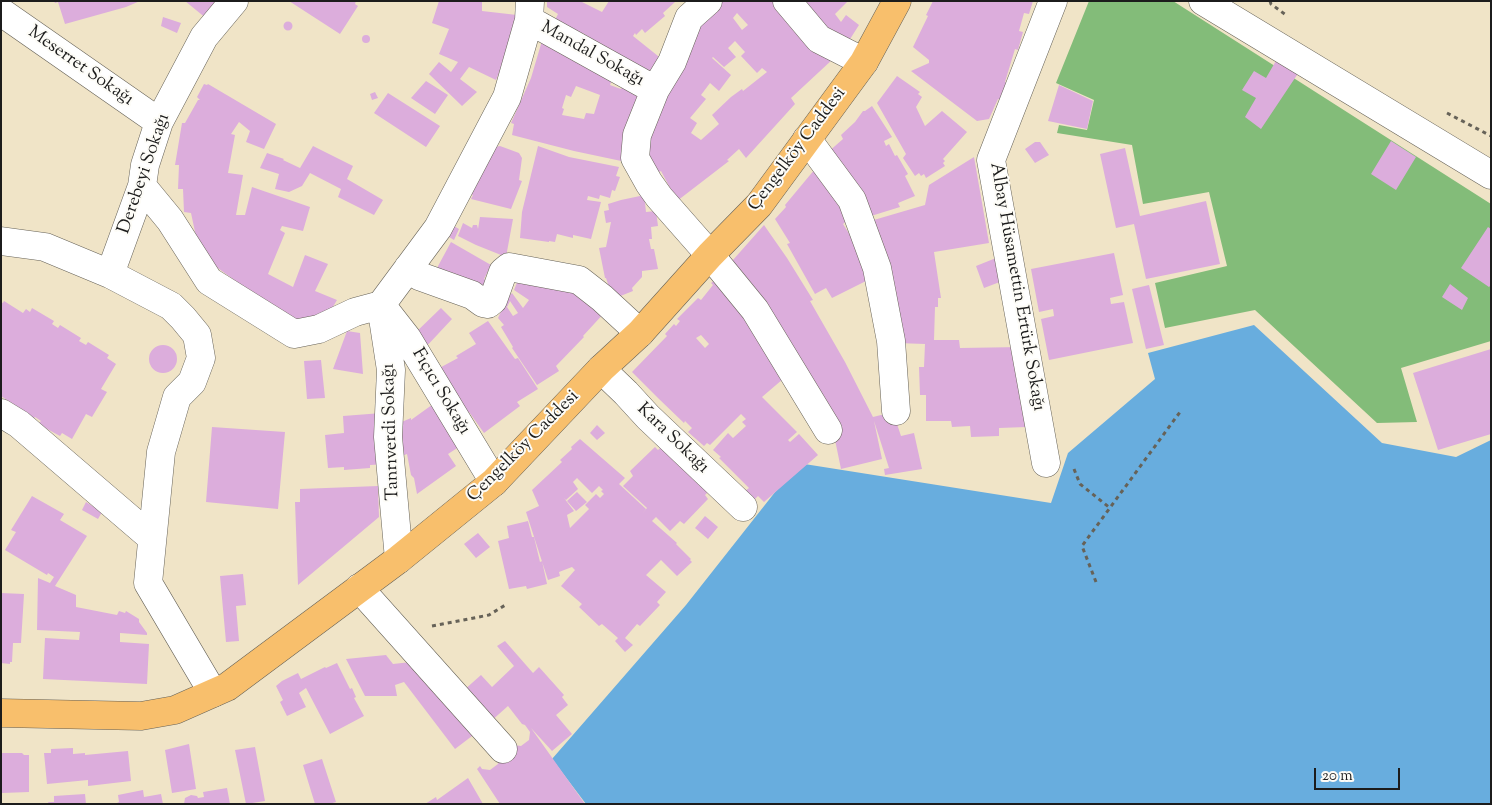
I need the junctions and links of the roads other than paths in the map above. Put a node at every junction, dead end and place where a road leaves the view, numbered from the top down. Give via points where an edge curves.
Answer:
1 (234, 1) edge
2 (708, 1) edge
3 (787, 1) edge
4 (897, 1) edge
5 (1053, 1) edge
6 (1210, 3) edge
7 (529, 11) edge
8 (1, 12) edge
9 (864, 62) junction
10 (655, 90) junction
11 (159, 122) junction
12 (808, 139) junction
13 (1491, 175) edge
14 (142, 186) junction
15 (1, 241) edge
16 (710, 255) junction
17 (408, 268) junction
18 (110, 274) junction
19 (381, 304) junction
20 (640, 333) junction
21 (601, 369) junction
22 (896, 411) dead end
23 (1, 413) edge
24 (828, 430) dead end
25 (1059, 462) road end
26 (494, 482) junction
27 (743, 507) dead end
28 (152, 538) junction
29 (399, 559) junction
30 (359, 588) junction
31 (214, 693) junction
32 (1, 713) edge
33 (503, 749) dead end

1 - 11 street, Derebeyi Sokağı via 204,37
2 - 10 street via 689,18 672,62
3 - 9 street via 819,39
4 - 9 main road, Çengelköy Caddesi
5 - 25 street, Albay Hüsamettin Ertürk Sokağı via 991,160
6 - 13 street
7 - 10 street, Mandal Sokağı
7 - 17 street via 507,97 438,228
8 - 11 street, Meserret Sokağı
9 - 12 main road, Çengelköy Caddesi
10 - 16 street via 637,135 635,158 659,196
11 - 14 street, Derebeyi Sokağı via 144,165
12 - 16 main road, Çengelköy Caddesi via 758,205
12 - 22 street via 852,200 878,268 891,341
14 - 18 street, Derebeyi Sokağı
14 - 19 street via 170,220 209,281 294,334 319,330 355,312
15 - 18 street via 45,247
16 - 20 main road, Çengelköy Caddesi
16 - 24 street via 755,310
17 - 19 street
17 - 20 street via 419,276 488,304 493,300 503,272 509,267 578,280
18 - 28 street via 171,306 197,335 201,358 192,382 177,397 161,452
19 - 26 street, Fıçıcı Sokağı via 407,338
19 - 29 street, Tanrıverdi Sokağı via 391,370 388,437
20 - 21 main road, Çengelköy Caddesi
21 - 26 main road, Çengelköy Caddesi
21 - 27 street, Kara Sokağı
23 - 28 street via 19,424
26 - 29 main road, Çengelköy Caddesi
28 - 31 street via 148,583
29 - 30 main road, Çengelköy Caddesi
30 - 31 main road, Çengelköy Caddesi via 227,687
30 - 33 street
31 - 32 main road, Çengelköy Caddesi via 175,710 141,716

